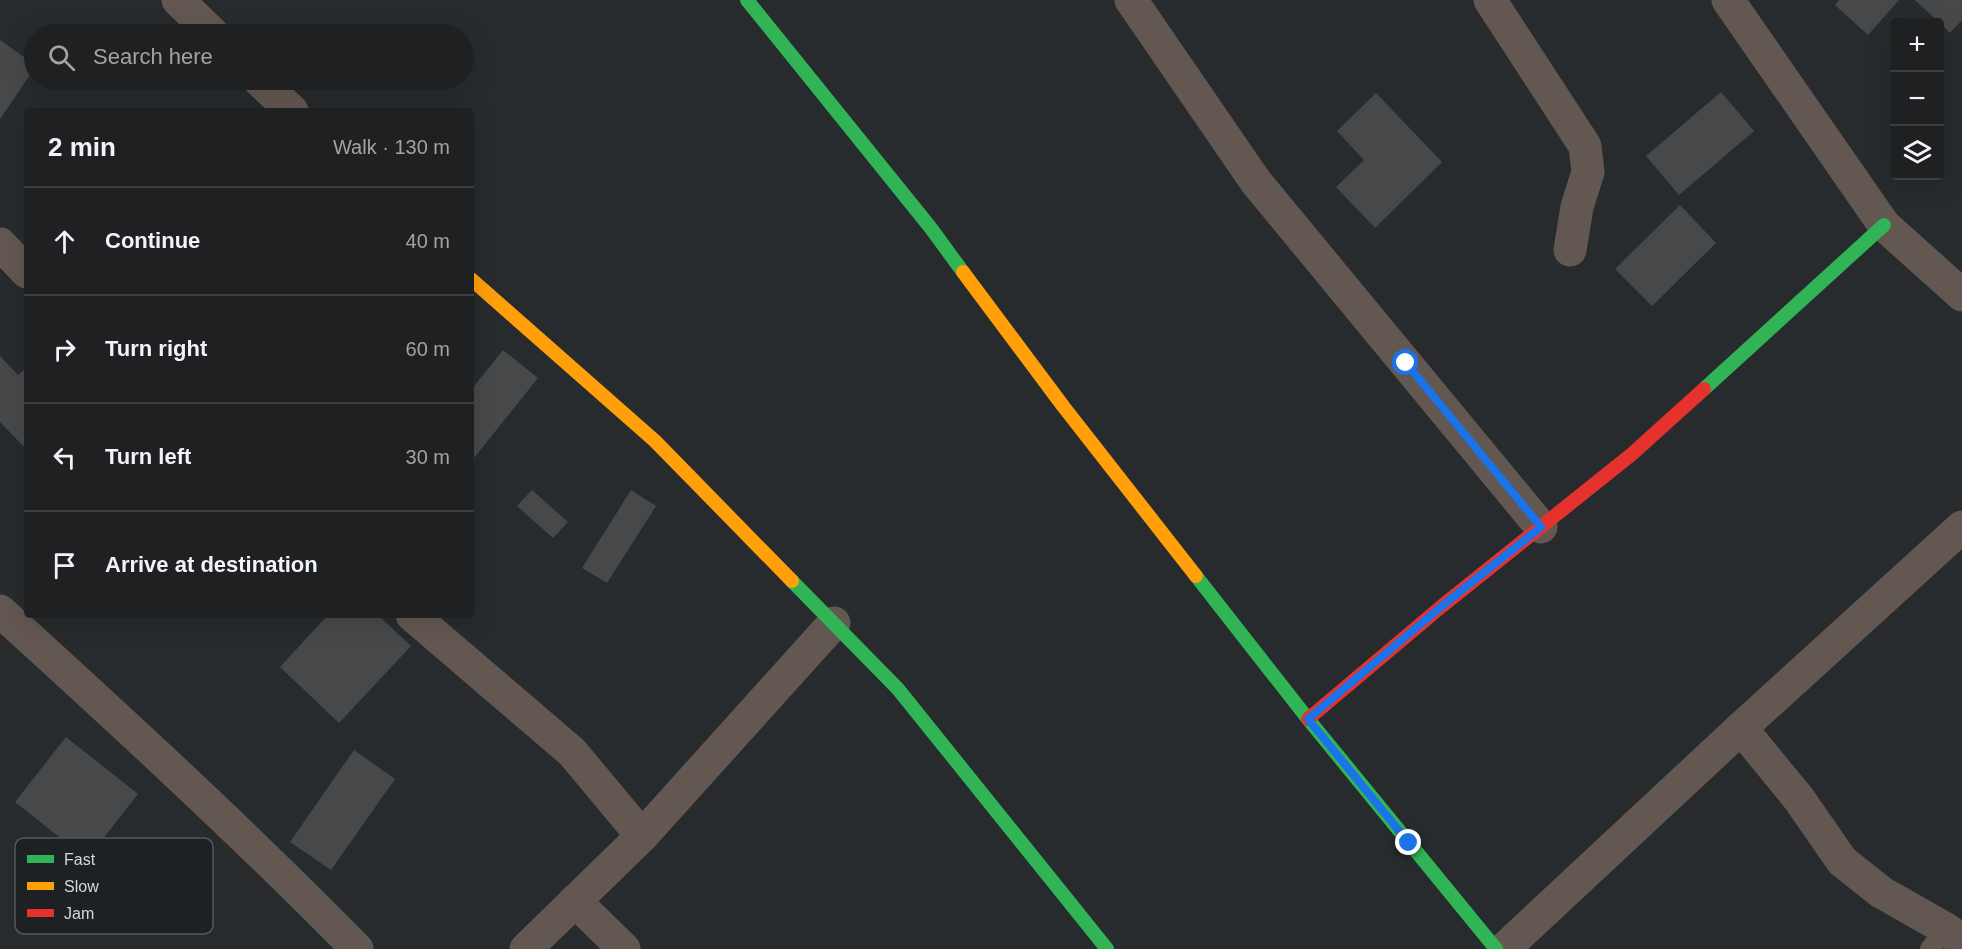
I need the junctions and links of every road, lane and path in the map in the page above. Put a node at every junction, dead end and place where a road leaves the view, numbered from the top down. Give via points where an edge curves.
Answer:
1 (178, 0) edge
2 (747, 0) edge
3 (1131, 0) edge
4 (1490, 0) edge
5 (1728, 0) edge
6 (203, 24) edge
7 (270, 90) edge
8 (289, 108) edge
9 (1884, 225) junction
10 (0, 244) edge
11 (1570, 250) dead end
12 (24, 269) edge
13 (474, 282) edge
14 (1962, 295) edge
15 (1541, 527) junction
16 (1962, 527) edge
17 (0, 610) edge
18 (416, 618) edge
19 (834, 623) junction
20 (1308, 719) junction
21 (1741, 728) junction
22 (642, 836) junction
23 (575, 901) junction
24 (1946, 940) edge
25 (357, 949) edge
26 (526, 949) edge
27 (624, 949) edge
28 (1107, 949) edge
29 (1496, 949) edge
30 (1504, 949) edge

1 - 6 street
2 - 20 street via 930,227 1063,406
3 - 15 street via 1256,182
4 - 11 street via 1585,147 1588,172
5 - 9 street
7 - 8 street
9 - 14 street
9 - 15 street via 1632,454
10 - 12 street
13 - 19 street via 655,441
15 - 20 street
16 - 21 street
17 - 25 street via 261,853
18 - 22 street via 572,752
19 - 22 street
19 - 28 street via 898,689
20 - 29 street
21 - 24 street via 1799,799 1842,861
21 - 30 street
22 - 23 street
23 - 26 street
23 - 27 street

